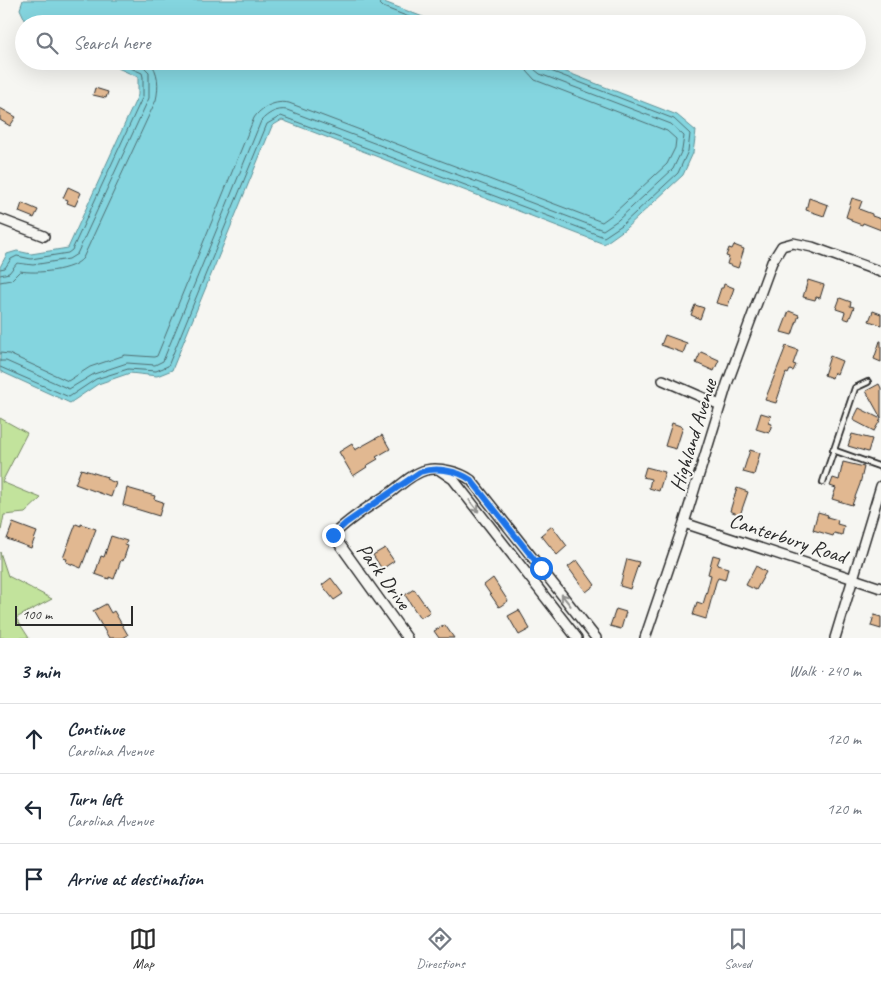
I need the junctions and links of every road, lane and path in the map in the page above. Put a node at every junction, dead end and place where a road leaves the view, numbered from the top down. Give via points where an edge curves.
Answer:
1 (0, 219) edge
2 (44, 236) dead end
3 (881, 272) edge
4 (663, 380) dead end
5 (868, 382) dead end
6 (720, 405) junction
7 (833, 450) junction
8 (881, 466) edge
9 (441, 471) junction
10 (822, 482) dead end
11 (881, 486) edge
12 (684, 523) junction
13 (541, 568) junction
14 (529, 577) junction
15 (852, 578) junction
16 (881, 588) edge
17 (407, 638) edge
18 (577, 638) edge
19 (596, 638) edge
20 (645, 638) edge
21 (835, 638) edge

1 - 2 street
3 - 6 street, Highland Avenue via 812,247 793,243 782,246 772,262
4 - 6 street
5 - 7 lane via 855,388
6 - 12 street, Highland Avenue
7 - 8 lane
7 - 10 lane
9 - 13 street via 462,474 471,480
9 -> 14 street via 453,479
9 - 17 street, Park Drive via 420,472 333,535
11 - 15 street
12 - 15 street, Canterbury Road
12 - 20 street, Highland Avenue
13 - 14 street
19 -> 13 street
14 - 18 street
15 - 16 street, Canterbury Road
15 - 21 street

